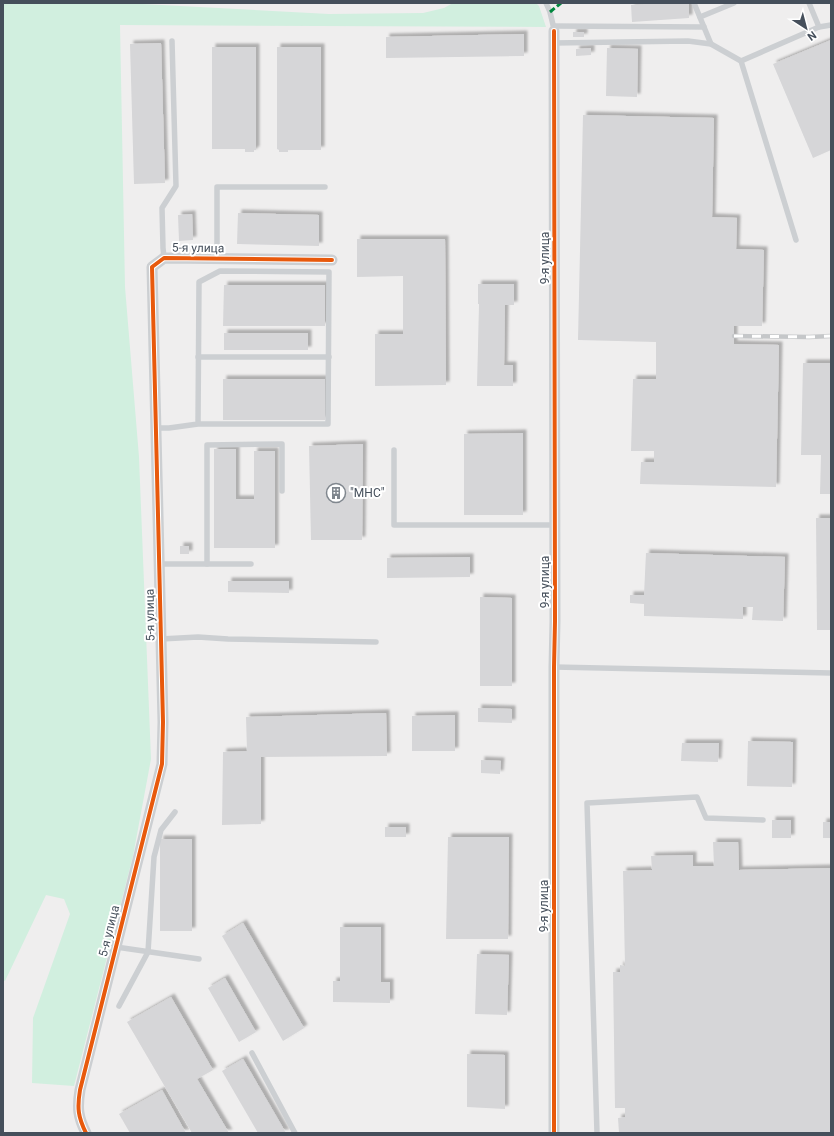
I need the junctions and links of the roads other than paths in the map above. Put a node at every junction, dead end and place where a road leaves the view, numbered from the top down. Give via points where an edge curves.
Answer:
1 (546, 3) edge
2 (694, 3) edge
3 (734, 3) edge
4 (809, 3) edge
5 (700, 17) junction
6 (831, 25) edge
7 (704, 27) junction
8 (819, 28) junction
9 (554, 29) junction
10 (172, 41) dead end
11 (554, 42) junction
12 (711, 44) junction
13 (740, 61) junction
14 (325, 187) dead end
15 (796, 240) dead end
16 (164, 258) junction
17 (217, 258) junction
18 (332, 260) dead end
19 (198, 357) junction
20 (328, 357) junction
21 (198, 424) junction
22 (156, 428) junction
23 (394, 450) dead end
24 (282, 491) dead end
25 (555, 525) junction
26 (159, 564) junction
27 (207, 564) junction
28 (251, 564) dead end
29 (161, 639) junction
30 (376, 642) dead end
31 (554, 667) junction
32 (831, 673) edge
33 (175, 812) dead end
34 (763, 820) dead end
35 (116, 947) junction
36 (148, 952) junction
37 (199, 959) dead end
38 (119, 1006) dead end
39 (252, 1053) dead end
40 (86, 1133) edge
41 (294, 1133) edge
42 (554, 1133) edge
43 (597, 1133) edge

1 - 9 lane
2 - 5 lane
3 - 5 lane
4 - 8 lane
5 - 7 lane
6 - 8 lane
7 - 9 lane
7 - 12 lane
8 - 13 lane
9 - 11 street, 9-я улица
10 - 16 lane via 176,186 162,208
11 - 12 lane
11 - 25 street, 9-я улица
12 - 13 lane
13 - 15 lane
14 - 17 lane via 217,187
16 - 17 street, 5-я улица
16 - 22 street, 5-я улица via 152,267
17 - 18 street, 5-я улица
19 - 20 lane
19 - 20 lane via 199,282 220,271 329,272
19 - 21 lane
20 - 21 lane via 328,424
21 - 22 lane
22 - 26 street, 5-я улица
23 - 25 lane via 394,525
24 - 27 lane via 282,444 207,445
25 - 31 street, 9-я улица
26 - 27 lane
26 - 29 street, 5-я улица
27 - 28 lane
29 - 30 lane via 198,637
29 - 35 street, 5-я улица via 162,764
31 - 32 lane
31 - 42 street, 9-я улица
33 - 36 lane via 161,830 154,857
34 - 43 lane via 706,818 697,797 587,803
35 - 36 lane
35 - 40 street, 5-я улица via 79,1098 80,1121
36 - 37 lane
36 - 38 lane
39 - 41 lane

